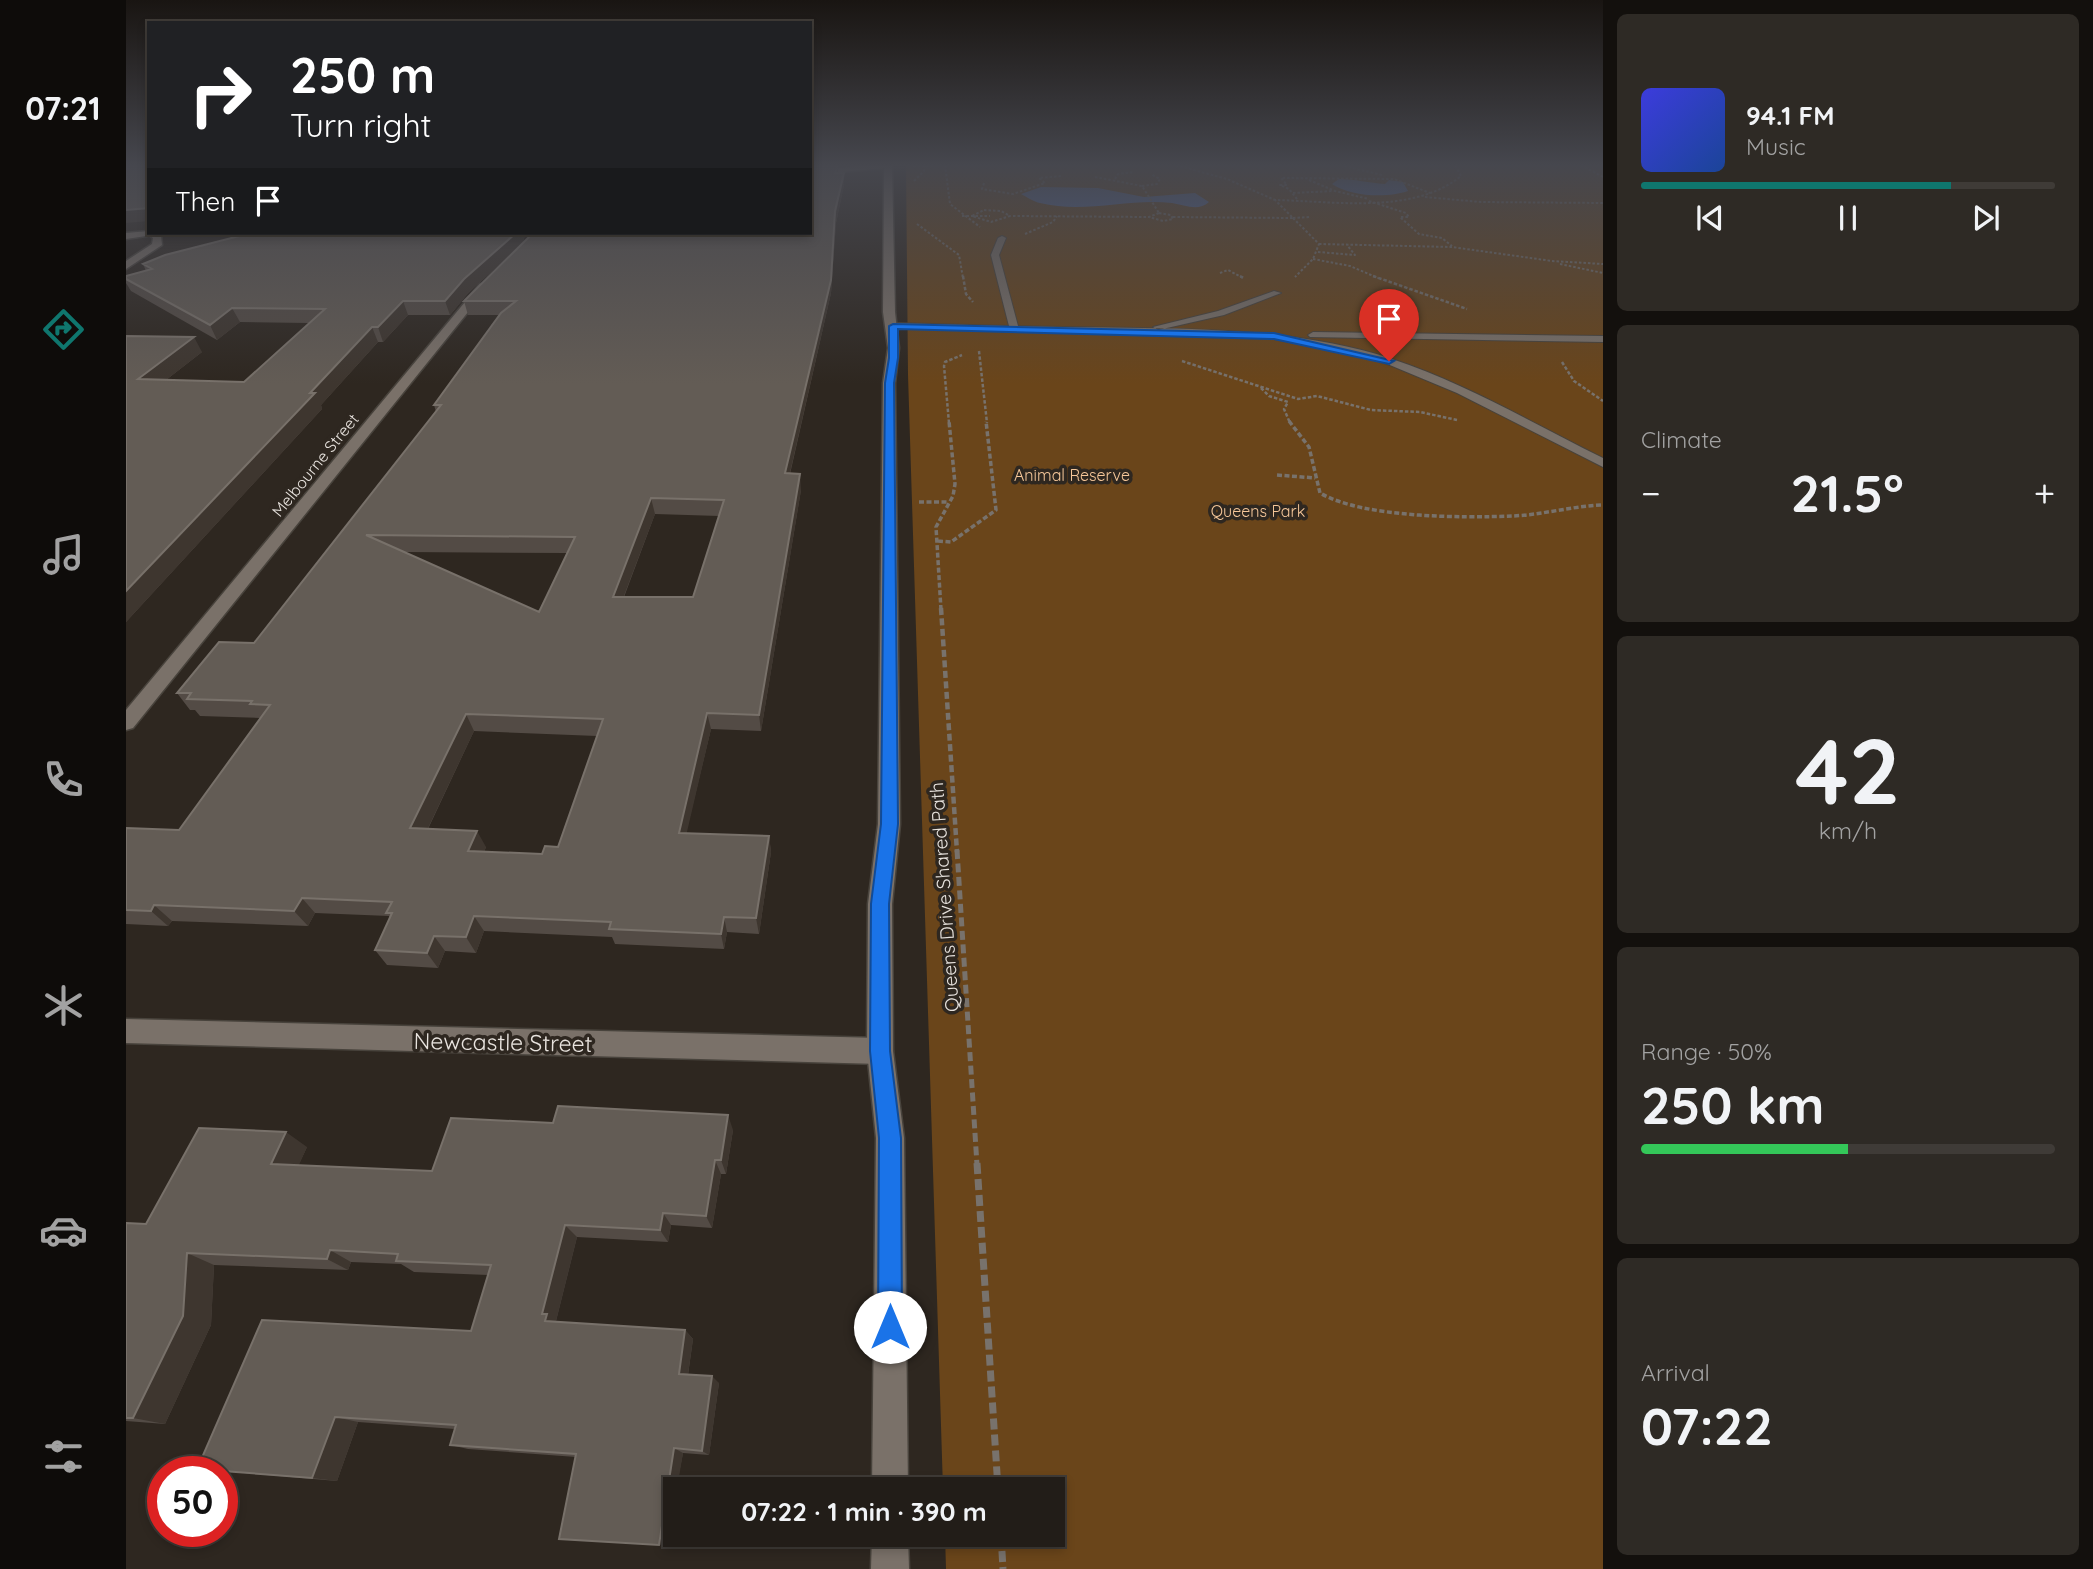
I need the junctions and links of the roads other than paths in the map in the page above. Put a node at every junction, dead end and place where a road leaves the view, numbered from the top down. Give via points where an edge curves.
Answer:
1 (158, 238) edge
2 (888, 238) edge
3 (1002, 238) dead end
4 (126, 266) edge
5 (492, 277) edge
6 (1278, 293) dead end
7 (893, 326) junction
8 (1014, 329) junction
9 (1135, 333) junction
10 (1274, 336) junction
11 (1603, 339) edge
12 (1603, 463) edge
13 (126, 723) edge
14 (126, 1031) edge
15 (880, 1051) junction
16 (890, 1477) edge
17 (890, 1547) edge
18 (890, 1569) edge

1 - 4 main road via 157,244
2 - 7 main road
3 - 8 lane via 995,255
5 - 13 main road, Melbourne Street
6 - 9 lane via 1221,313
7 - 8 lane
7 - 15 main road via 889,383 889,824 880,904
8 - 9 lane
9 - 10 lane
10 - 11 lane
10 - 12 lane via 1389,361 1461,391
14 - 15 main road, Newcastle Street
15 - 16 main road via 890,1138
17 - 18 main road

